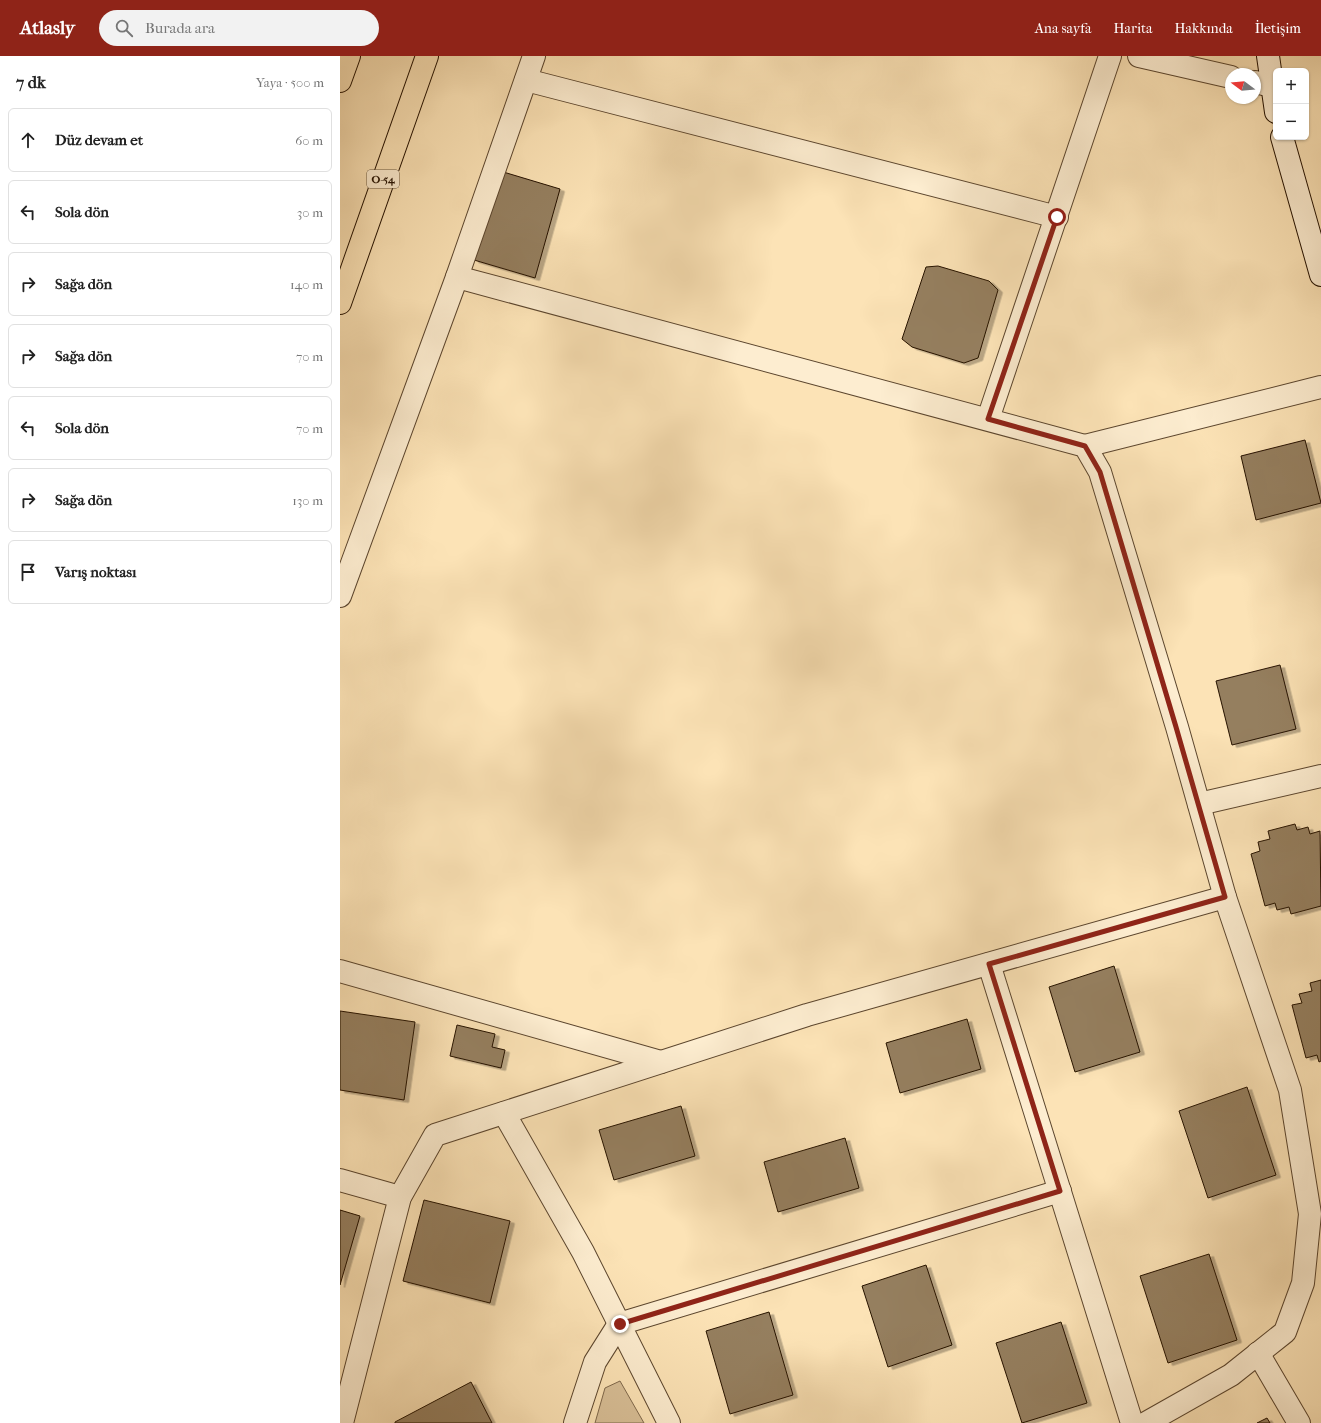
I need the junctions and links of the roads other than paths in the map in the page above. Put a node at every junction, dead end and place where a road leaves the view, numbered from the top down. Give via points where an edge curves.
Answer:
1 (349, 56) edge
2 (427, 56) edge
3 (534, 56) edge
4 (1110, 56) edge
5 (1139, 56) edge
6 (1268, 56) edge
7 (1225, 76) edge
8 (340, 80) edge
9 (526, 80) junction
10 (1263, 84) edge
11 (1273, 106) edge
12 (1283, 140) edge
13 (1057, 217) junction
14 (1321, 275) edge
15 (457, 277) junction
16 (340, 303) edge
17 (1321, 387) edge
18 (988, 419) junction
19 (1085, 446) junction
20 (340, 596) edge
21 (1321, 776) edge
22 (1199, 804) junction
23 (1225, 897) junction
24 (989, 964) junction
25 (340, 971) edge
26 (661, 1062) junction
27 (504, 1113) junction
28 (340, 1180) edge
29 (1060, 1191) junction
30 (400, 1197) junction
31 (620, 1324) junction
32 (1258, 1353) junction
33 (342, 1423) edge
34 (574, 1423) edge
35 (669, 1423) edge
36 (1132, 1423) edge
37 (1146, 1423) edge
38 (1299, 1423) edge

1 - 8 highway
2 - 16 highway, O-54
3 - 9 street
4 - 13 street
5 - 7 street
6 - 10 street
9 - 13 street
9 - 15 street
10 - 11 street
12 - 14 street
13 - 18 street
15 - 18 street
15 - 20 street
17 - 19 street
18 - 19 street
19 - 22 street via 1100,472
21 - 22 street
22 - 23 street
23 - 24 street
23 - 32 street via 1290,1090 1310,1214 1303,1283 1285,1332
24 - 26 street via 807,1015
24 - 29 street
25 - 26 street
26 - 27 street
27 - 30 street via 435,1135
27 - 31 street via 583,1252
28 - 30 street
29 - 31 street
29 - 36 street
30 - 33 street
31 - 34 street via 595,1362
31 - 35 street
32 - 37 street via 1231,1374
32 - 38 street

